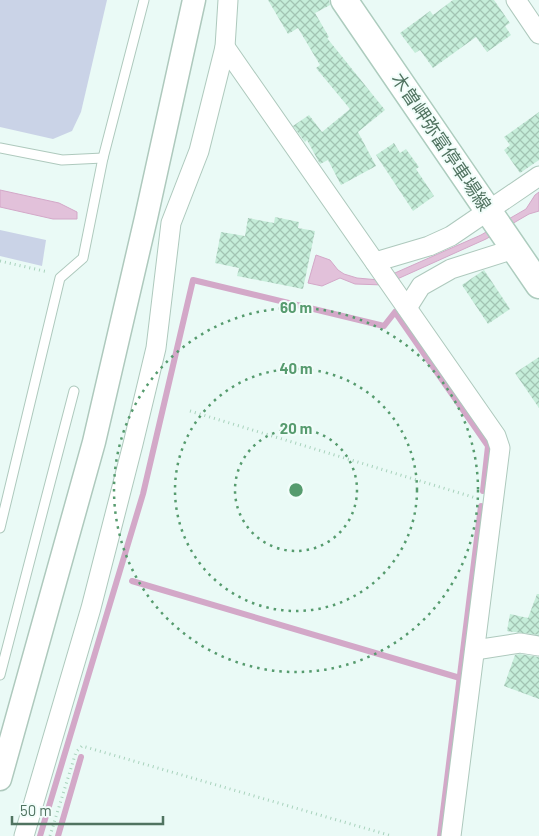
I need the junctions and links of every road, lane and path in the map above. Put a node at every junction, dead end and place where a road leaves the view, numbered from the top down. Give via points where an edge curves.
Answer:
1 (144, 0) edge
2 (194, 0) edge
3 (228, 0) edge
4 (344, 0) edge
5 (516, 0) edge
6 (539, 34) edge
7 (225, 47) junction
8 (0, 148) edge
9 (103, 158) junction
10 (539, 176) edge
11 (500, 228) junction
12 (0, 261) edge
13 (379, 267) junction
14 (64, 275) junction
15 (539, 285) edge
16 (407, 308) junction
17 (74, 391) dead end
18 (190, 411) dead end
19 (493, 503) junction
20 (0, 528) edge
21 (539, 646) edge
22 (474, 650) junction
23 (0, 675) edge
24 (0, 779) edge
25 (24, 836) edge
26 (50, 836) edge
27 (392, 836) edge
28 (451, 836) edge

1 - 9 lane
2 - 24 street via 94,442
3 - 7 street
4 - 11 main road, 木曽岬弥富停車場線
5 - 6 street
7 - 13 street
7 - 25 street via 199,151 171,223 156,348 91,608
8 - 9 lane via 62,160
9 - 14 lane via 83,258
10 - 11 street
11 - 13 street via 450,236
11 - 15 main road, 木曽岬弥富停車場線
11 - 16 street via 451,269 422,286
12 - 14 path
13 - 16 street
14 - 20 lane via 60,278
16 - 19 street via 496,436 500,448
17 - 23 lane
18 - 19 path
19 - 22 street
21 - 22 street via 520,643
22 - 28 street
26 - 27 path via 76,752 82,746

